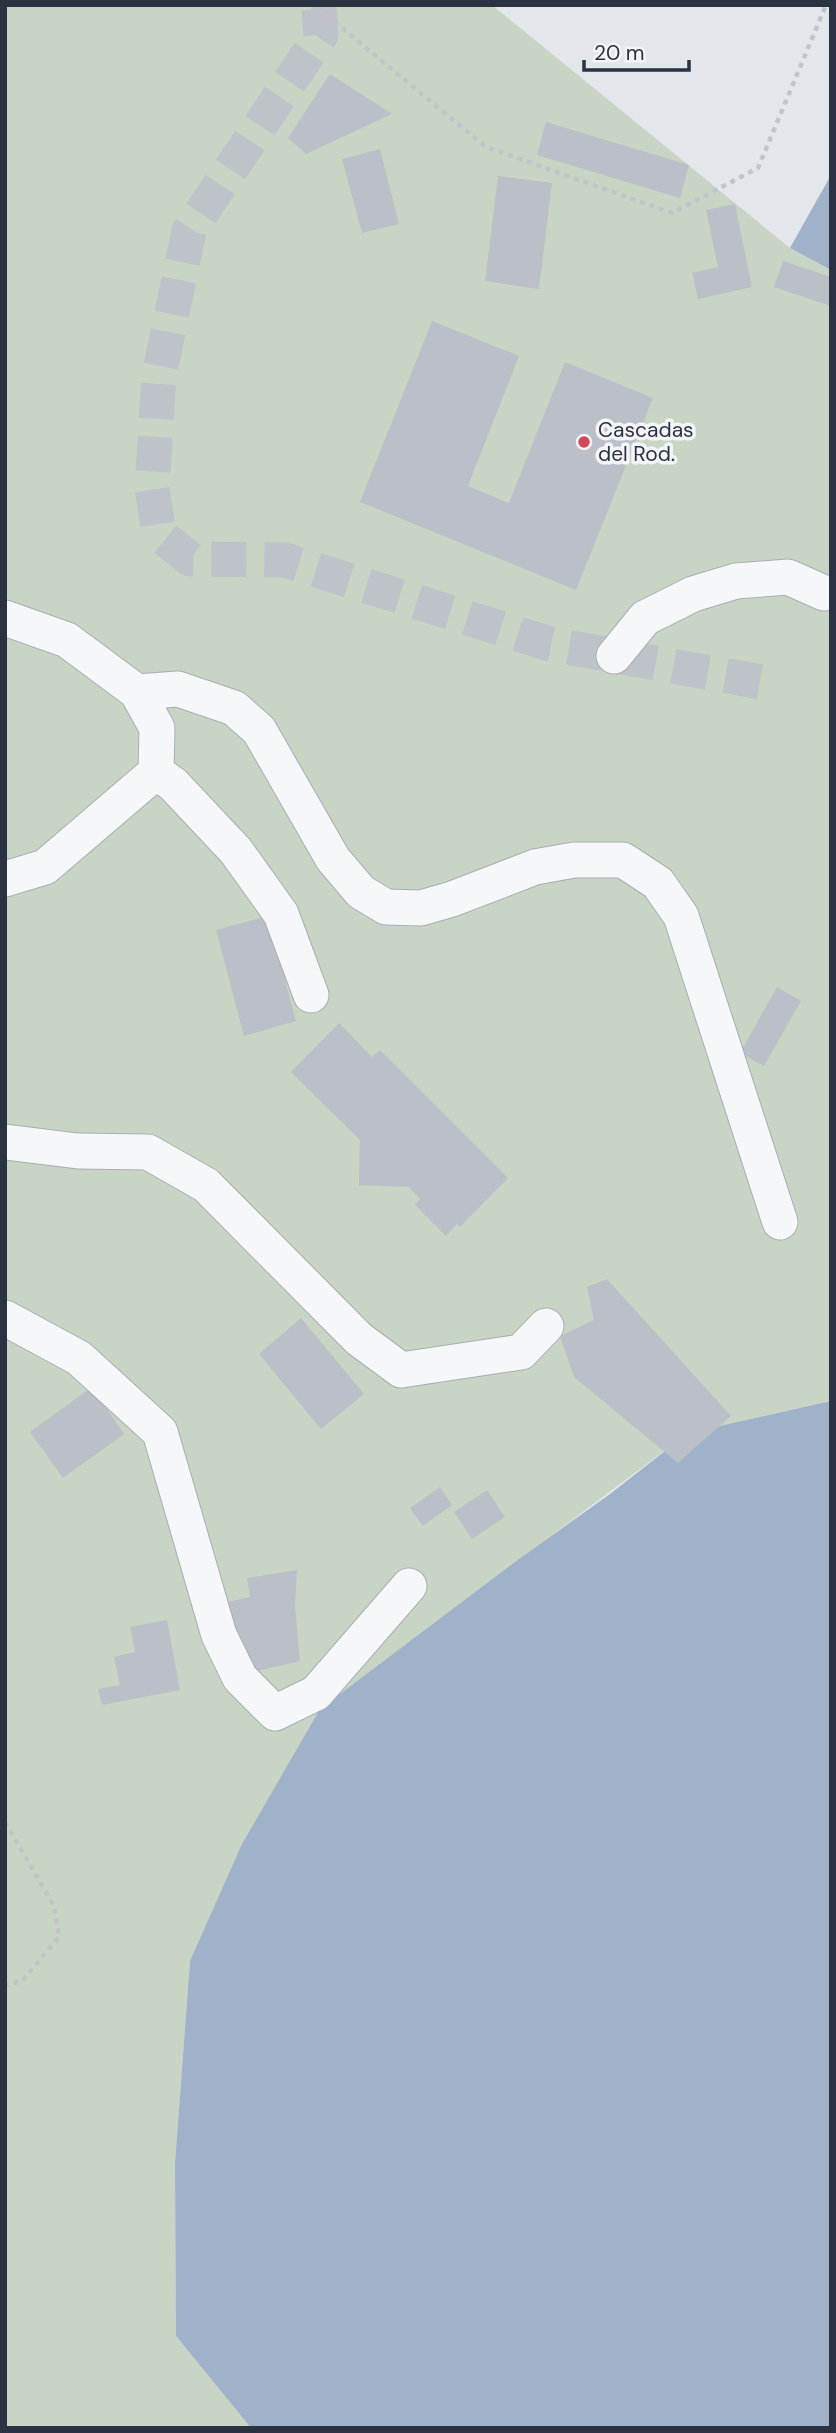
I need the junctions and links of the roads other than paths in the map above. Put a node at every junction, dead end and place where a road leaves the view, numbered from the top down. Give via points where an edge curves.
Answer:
1 (824, 593) dead end
2 (5, 618) edge
3 (614, 656) dead end
4 (137, 692) junction
5 (156, 772) junction
6 (5, 879) edge
7 (312, 995) dead end
8 (5, 1142) edge
9 (780, 1222) dead end
10 (5, 1318) edge
11 (546, 1326) dead end
12 (409, 1586) dead end

1 - 3 street via 788,577 736,581 692,594 645,618
2 - 4 street via 67,640
4 - 5 street via 157,728
4 - 9 street via 178,689 234,708 259,730 333,859 361,892 386,907 421,908 535,867 575,860 623,860 658,883 681,916
5 - 6 street via 45,867
5 - 7 street via 236,851 281,914
8 - 11 street via 78,1151 148,1152 206,1185 359,1339 401,1370 521,1352
10 - 12 street via 79,1358 160,1432 219,1635 240,1678 275,1713 316,1693

